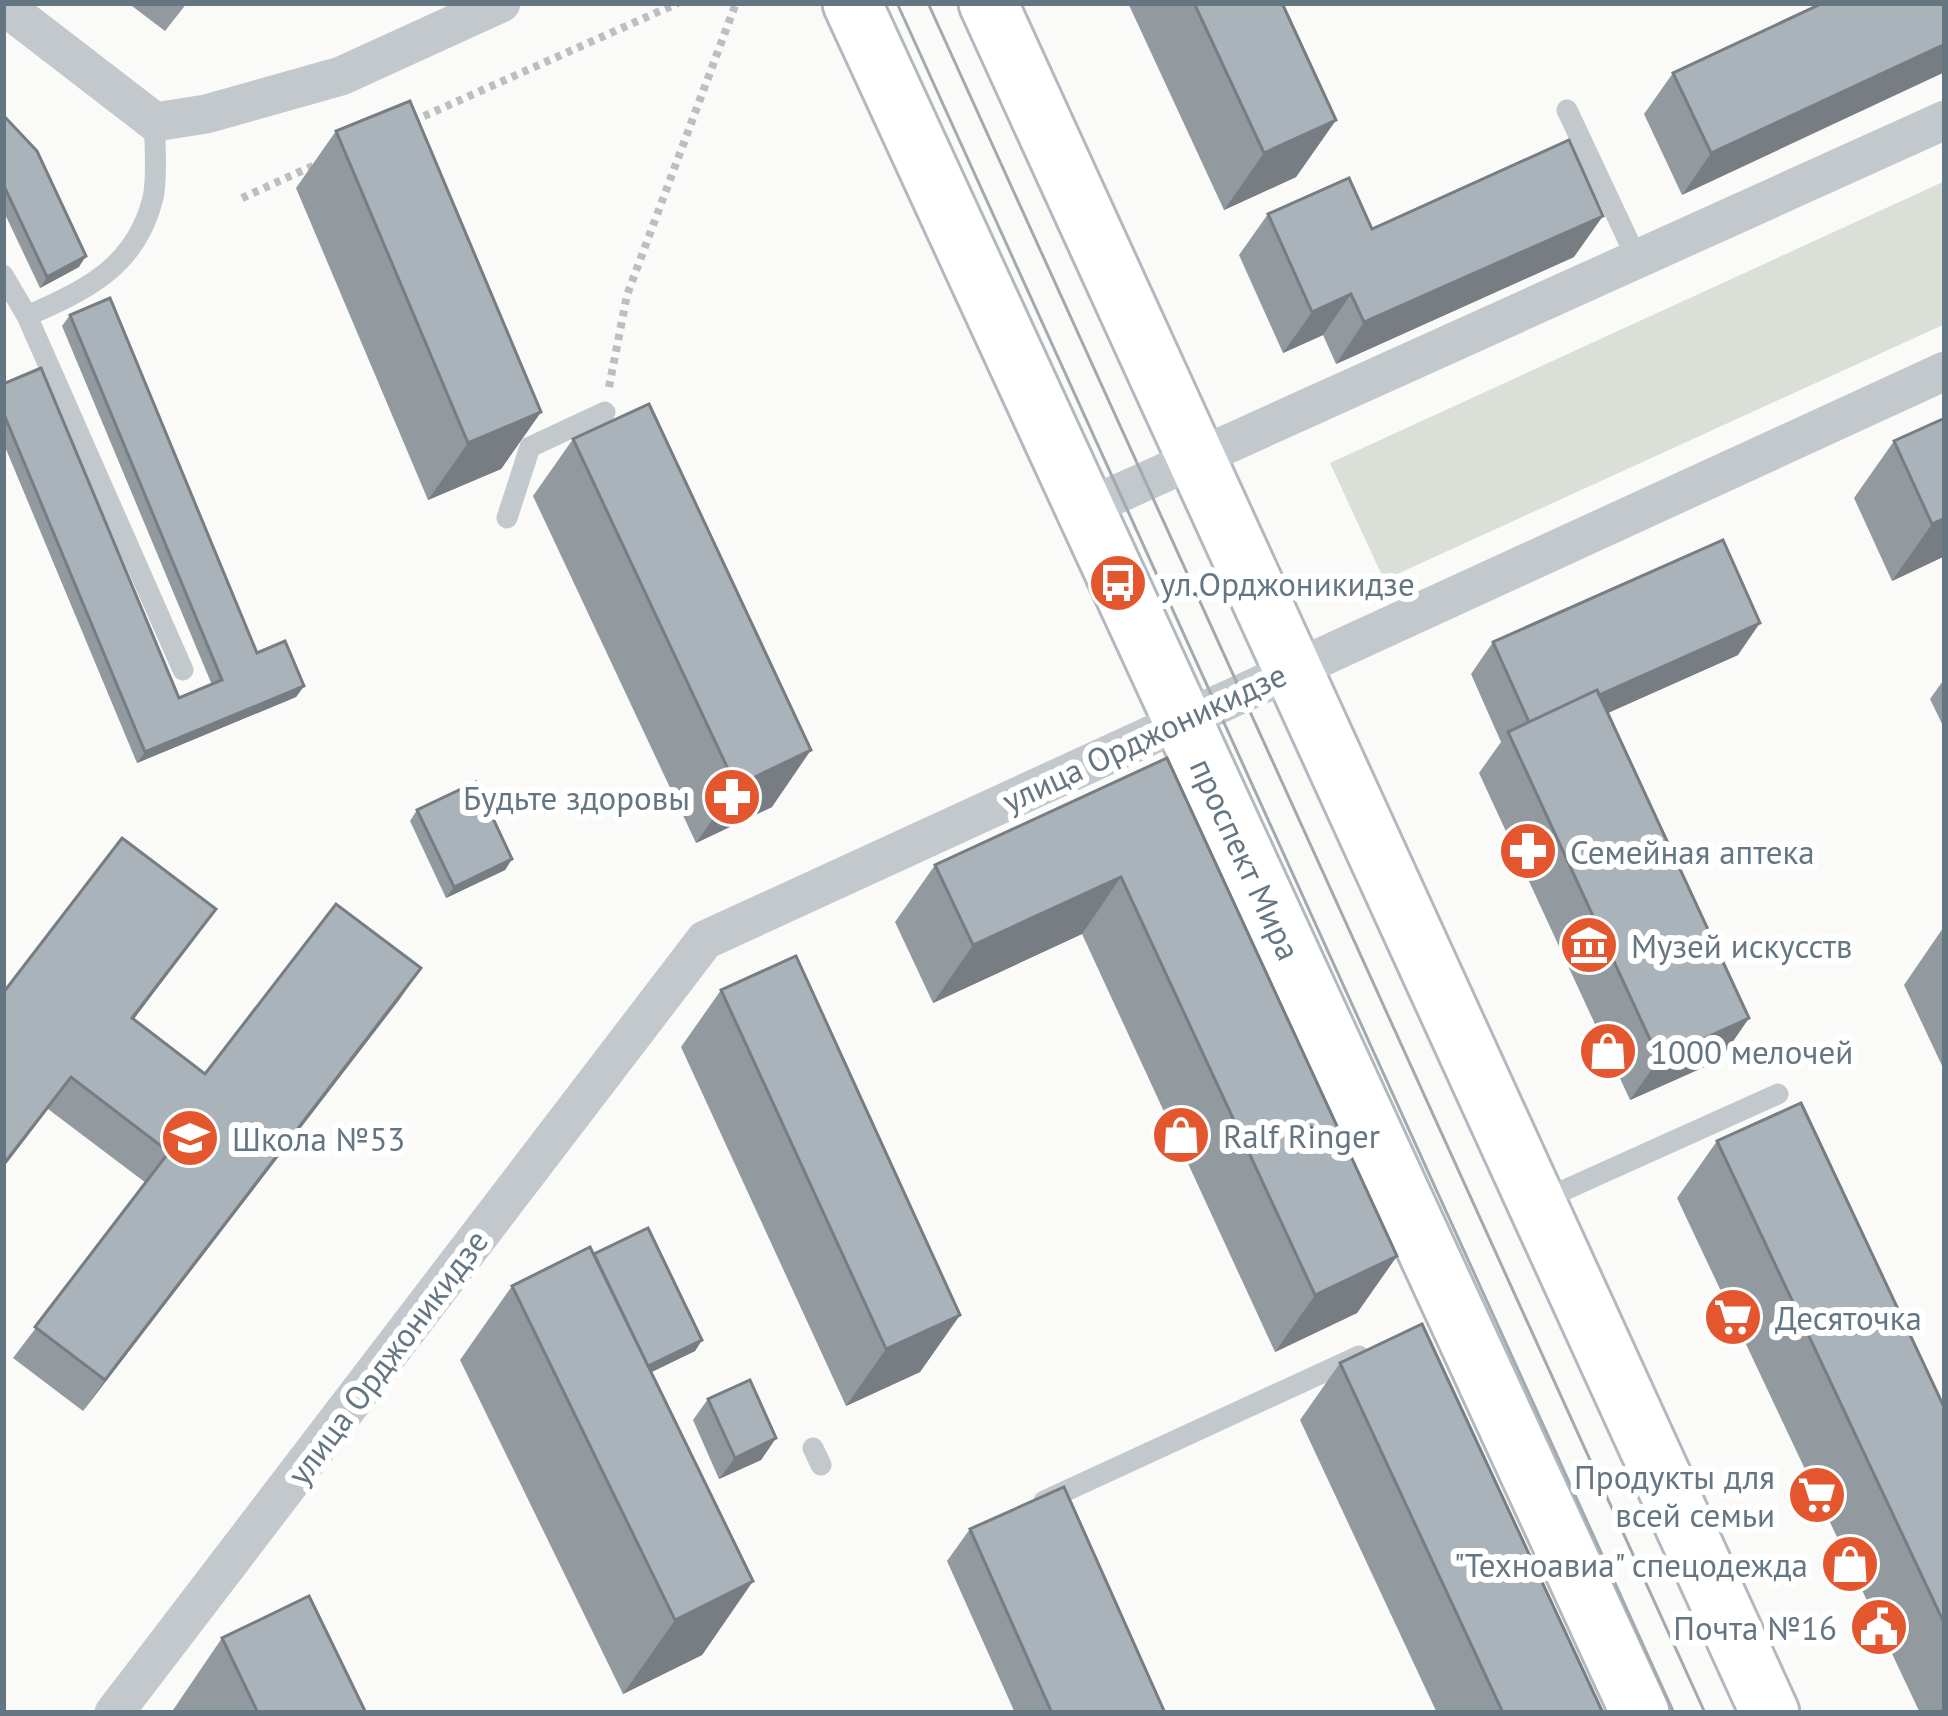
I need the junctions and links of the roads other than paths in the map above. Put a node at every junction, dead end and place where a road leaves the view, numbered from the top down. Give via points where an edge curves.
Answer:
1 (501, 3) edge
2 (851, 3) edge
3 (988, 3) edge
4 (3, 5) edge
5 (454, 12) edge
6 (1568, 110) dead end
7 (1945, 120) edge
8 (155, 122) junction
9 (1637, 260) junction
10 (3, 275) edge
11 (27, 316) junction
12 (1945, 371) edge
13 (604, 412) road end
14 (1196, 458) junction
15 (1084, 509) junction
16 (508, 518) dead end
17 (1294, 668) junction
18 (183, 670) dead end
19 (1181, 720) junction
20 (1778, 1094) dead end
21 (1537, 1203) junction
22 (1384, 1345) edge
23 (1054, 1522) edge
24 (114, 1713) edge
25 (1640, 1713) edge
26 (1770, 1713) edge

1 - 5 street
2 - 15 main road, проспект Мира
3 - 14 main road
4 - 8 street
5 - 8 street via 341,76
6 - 9 lane
7 - 9 street
8 - 11 lane via 153,196 134,246 89,288
9 - 14 street
10 - 11 lane
11 - 18 lane
12 - 17 street, улица Орджоникидзе
13 - 16 lane via 530,447
14 - 15 street
14 - 17 main road
15 - 19 main road, проспект Мира
17 - 19 street, улица Орджоникидзе
17 - 21 main road
19 - 24 street, улица Орджоникидзе via 705,940
19 - 25 main road, проспект Мира via 1444,1316
20 - 21 lane
21 - 26 main road
22 - 23 lane via 1044,1501

